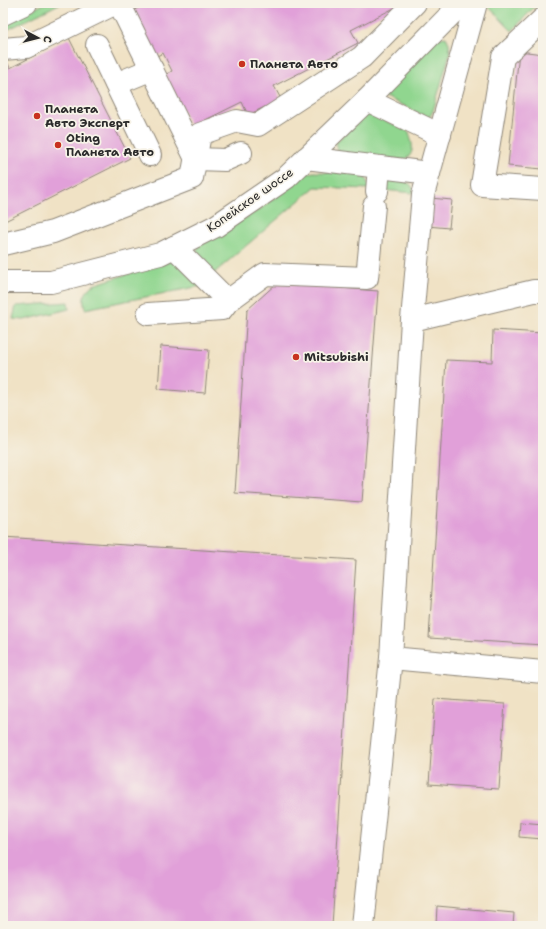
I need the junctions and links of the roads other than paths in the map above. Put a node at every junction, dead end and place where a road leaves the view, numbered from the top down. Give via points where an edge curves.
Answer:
1 (26, 3) edge
2 (118, 3) edge
3 (415, 3) edge
4 (462, 3) edge
5 (476, 3) edge
6 (3, 14) edge
7 (543, 19) edge
8 (97, 45) dead end
9 (3, 49) edge
10 (152, 69) junction
11 (116, 84) junction
12 (367, 100) junction
13 (440, 135) junction
14 (241, 153) dead end
15 (150, 155) dead end
16 (306, 158) junction
17 (196, 159) junction
18 (379, 167) junction
19 (429, 173) junction
20 (543, 189) edge
21 (3, 244) edge
22 (174, 247) junction
23 (3, 282) edge
24 (543, 291) edge
25 (228, 301) junction
26 (148, 314) dead end
27 (412, 320) junction
28 (390, 658) junction
29 (543, 672) edge
30 (363, 926) edge

1 - 6 street
2 - 9 street via 26,47
2 - 10 street
3 - 17 street via 362,57 258,125 237,121 200,134
4 - 12 street, Копейское шоссе
5 - 13 street
7 - 20 street via 503,57 482,185
8 - 11 street
10 - 11 street
10 - 17 street
11 - 15 street
12 - 13 street
12 - 16 street, Копейское шоссе
13 - 19 street
14 - 17 street via 225,160
16 - 18 street
16 - 22 street, Копейское шоссе via 286,178 216,226
17 - 21 street via 192,178 53,232
18 - 19 street
18 - 25 street via 367,278 265,274
19 - 27 street via 424,195
22 - 23 street, Копейское шоссе via 160,254 51,282
22 - 25 street
24 - 27 street
25 - 26 street via 222,309
27 - 28 street
28 - 29 street
28 - 30 street

